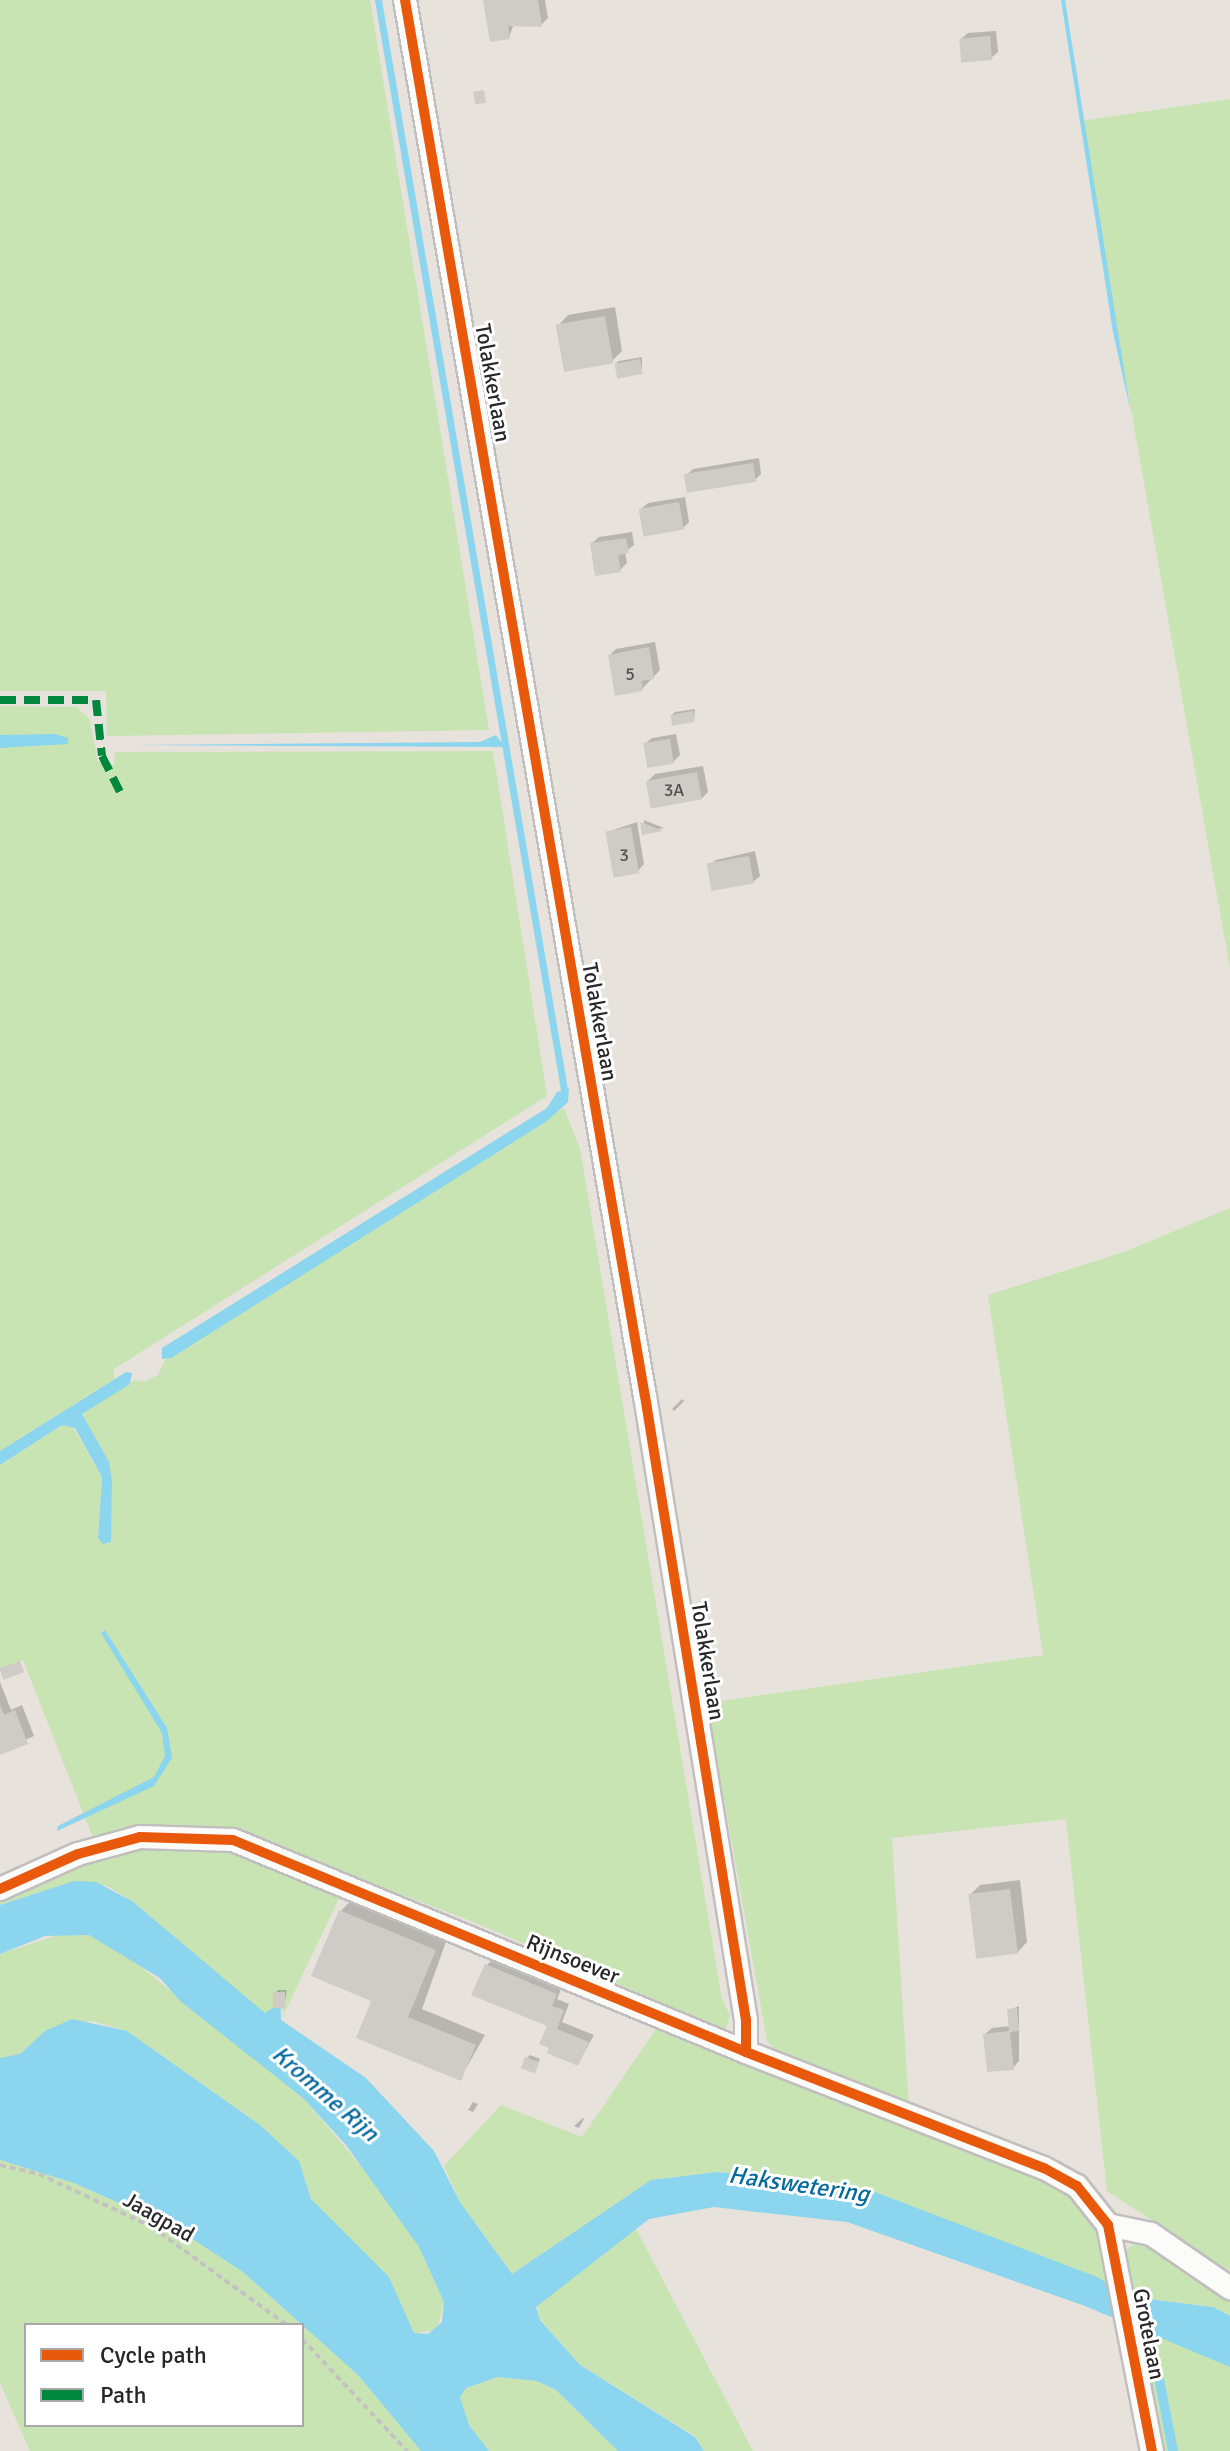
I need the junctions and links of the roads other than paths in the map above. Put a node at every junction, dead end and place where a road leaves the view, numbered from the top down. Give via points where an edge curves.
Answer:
1 (405, 0) edge
2 (0, 1889) edge
3 (746, 2052) junction
4 (1108, 2225) junction
5 (1230, 2288) edge
6 (1152, 2451) edge

1 - 3 street, Tolakkerlaan via 647,1412 743,2005
2 - 3 street, Rijnsoever via 78,1854 140,1837 233,1840
3 - 4 street, Rijnsoever via 1044,2168 1077,2186
4 - 5 street via 1151,2234
4 - 6 street, Grotelaan

